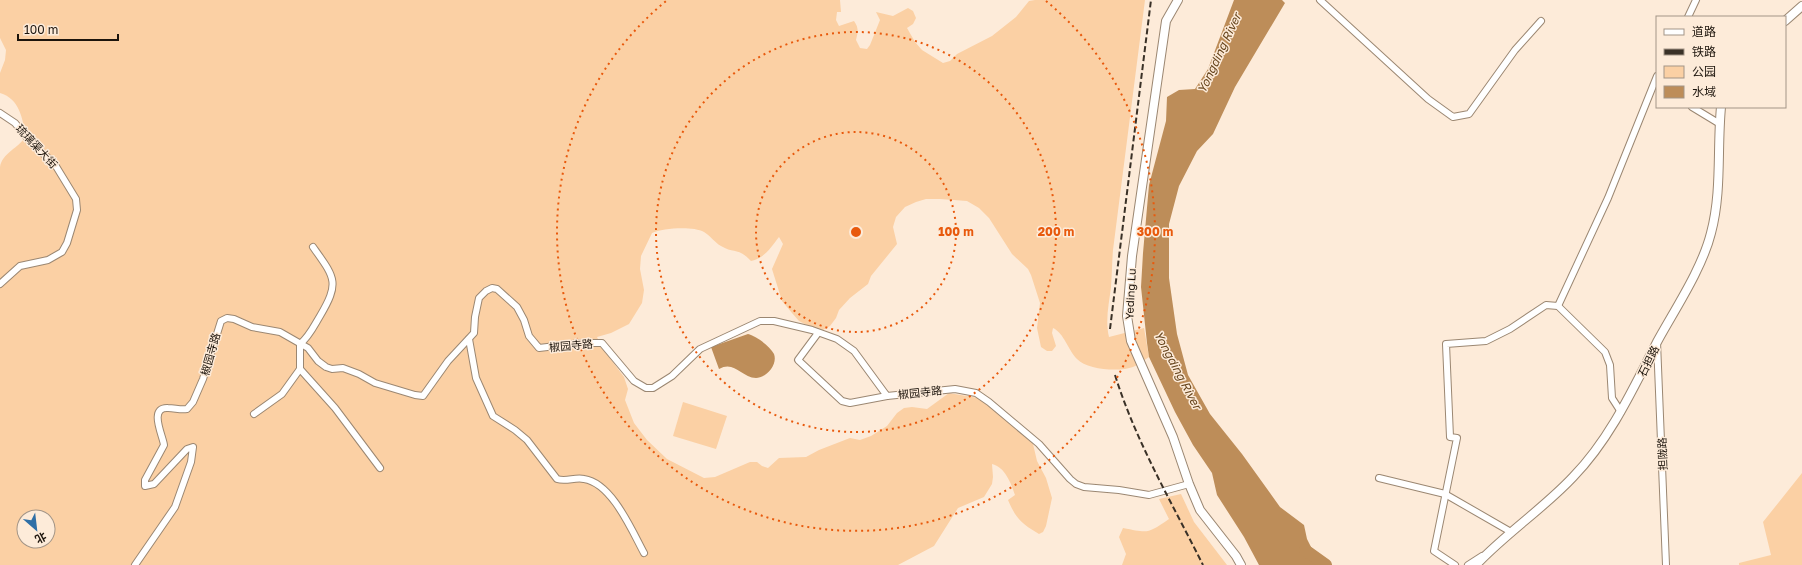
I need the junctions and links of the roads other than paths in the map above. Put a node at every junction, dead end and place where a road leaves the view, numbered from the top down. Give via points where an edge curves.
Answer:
1 (1178, 0) edge
2 (1320, 0) edge
3 (1696, 0) edge
4 (1802, 6) edge
5 (1688, 16) edge
6 (1786, 20) edge
7 (1541, 21) dead end
8 (1655, 84) edge
9 (1694, 108) edge
10 (1721, 108) edge
11 (0, 113) edge
12 (1720, 124) junction
13 (313, 247) dead end
14 (0, 284) edge
15 (1558, 306) junction
16 (818, 332) junction
17 (469, 339) junction
18 (1657, 342) junction
19 (300, 344) junction
20 (300, 369) junction
21 (887, 396) junction
22 (1621, 412) junction
23 (254, 414) dead end
24 (380, 468) dead end
25 (1379, 478) dead end
26 (1189, 484) junction
27 (1445, 494) junction
28 (1511, 532) junction
29 (1490, 550) junction
30 (644, 553) dead end
31 (135, 565) edge
32 (1241, 565) edge
33 (1455, 565) edge
34 (1468, 565) edge
35 (1476, 565) edge
36 (1666, 565) edge

1 - 26 main road, Yeding Lu via 1166,21 1132,256 1127,316 1131,341 1173,437
2 - 7 street via 1428,99 1453,117 1469,114 1515,50
3 - 5 street
4 - 6 main road
8 - 15 street via 1608,198
9 - 12 street
10 - 12 main road, 石担路
11 - 14 street, 琉璃渠大街 via 15,122 32,144 54,163 76,199 77,210 62,252 48,260 20,266
12 - 18 main road, 石担路 via 1718,192 1711,235
13 - 19 street via 331,271 333,290 306,339
15 - 22 street via 1605,352 1610,365 1612,398
15 - 27 street via 1546,305 1510,329 1486,341 1446,344 1450,437 1456,438
16 - 17 street, 椒园寺路 via 774,321 760,321 700,349 672,376 653,388 646,388 634,381 602,343 539,348 529,336 517,307 497,289 486,290 479,298 474,333
16 - 21 street, 椒园寺路 via 837,338 854,351
16 - 21 street via 798,360 842,401 850,403
17 - 19 street, 椒园寺路 via 448,361 423,396 415,396 375,383 343,368 326,367 308,348
17 - 30 street via 476,378 493,416 527,440 557,479 562,481 584,478 598,483 621,509
18 - 22 main road, 石担路
18 - 36 street, 担陇路
19 - 20 street
19 - 31 street, 椒园寺路 via 280,332 252,327 234,319 227,318 221,321 193,402 187,409 167,408 159,412 157,423 164,445 145,480 145,486 154,484 187,449 193,447 194,451 175,507
20 - 23 street via 282,394
20 - 24 street via 335,408
21 - 26 street, 椒园寺路 via 955,389 976,393 1039,444 1070,479 1084,487 1149,495
22 - 28 main road, 石担路 via 1592,455 1573,477
25 - 27 street
26 - 32 main road, Yeding Lu via 1200,510
27 - 28 street
27 - 33 street via 1434,551
28 - 29 main road, 石担路
29 - 34 street
29 - 35 main road, 石担路

